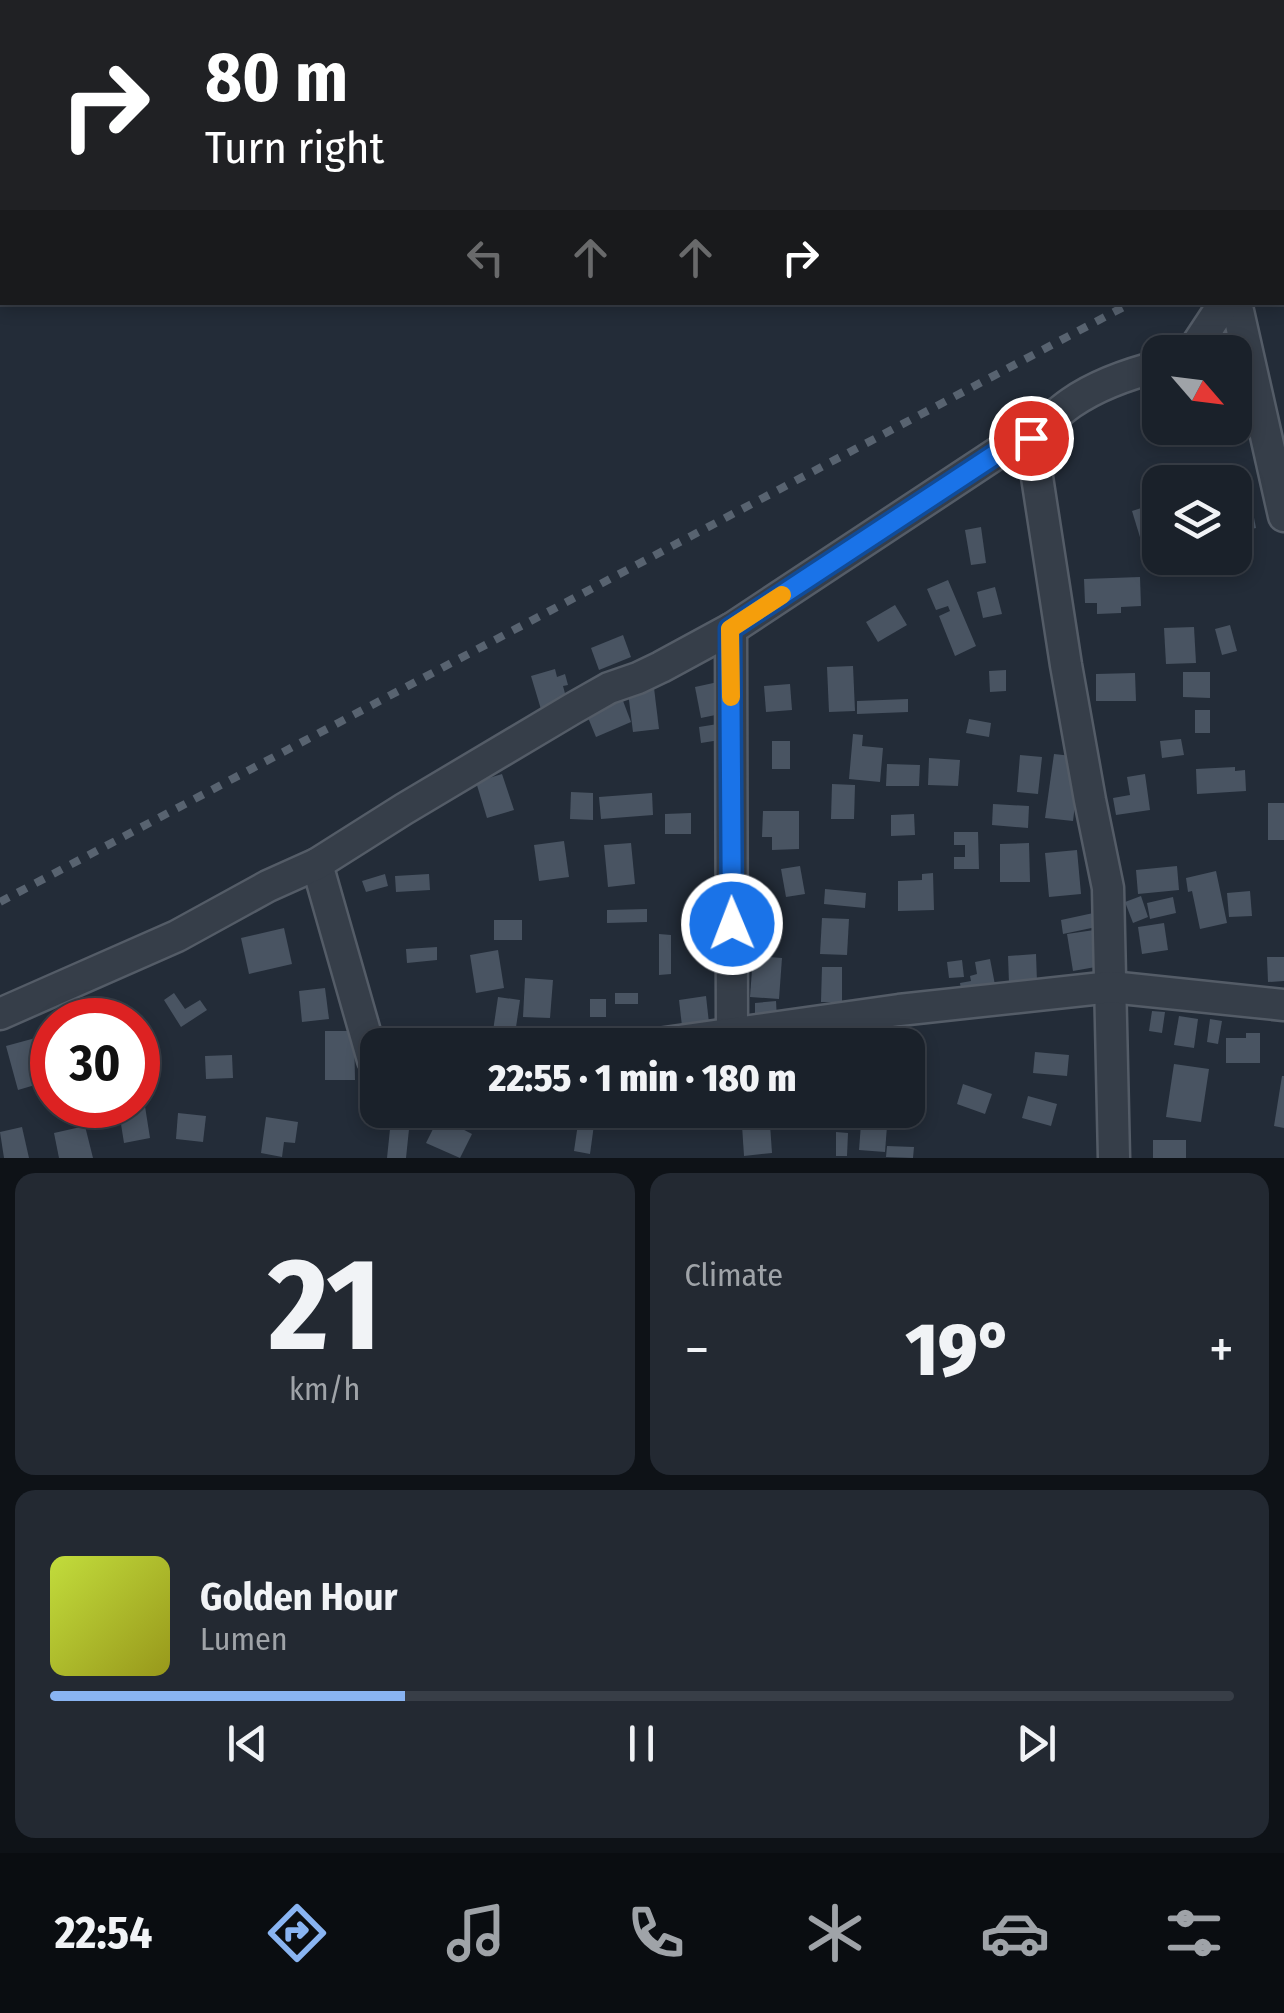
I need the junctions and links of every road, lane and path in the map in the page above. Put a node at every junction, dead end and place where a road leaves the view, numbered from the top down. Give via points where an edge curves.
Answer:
1 (1224, 305) edge
2 (1236, 305) edge
3 (1204, 335) edge
4 (1239, 335) edge
5 (1142, 372) edge
6 (1252, 399) edge
7 (1031, 438) junction
8 (1284, 516) edge
9 (730, 629) junction
10 (318, 864) junction
11 (1111, 988) junction
12 (1284, 1006) edge
13 (0, 1014) edge
14 (364, 1028) edge
15 (732, 1028) edge
16 (768, 1028) edge
17 (1114, 1158) edge

1 - 3 street
2 - 4 street
5 - 7 street via 1069,404
6 - 8 street
7 - 9 street via 1011,444
7 - 11 street via 1108,888
9 - 10 street via 557,717
9 - 15 street
10 - 13 street
10 - 14 street
11 - 12 street
11 - 16 street
11 - 17 street

